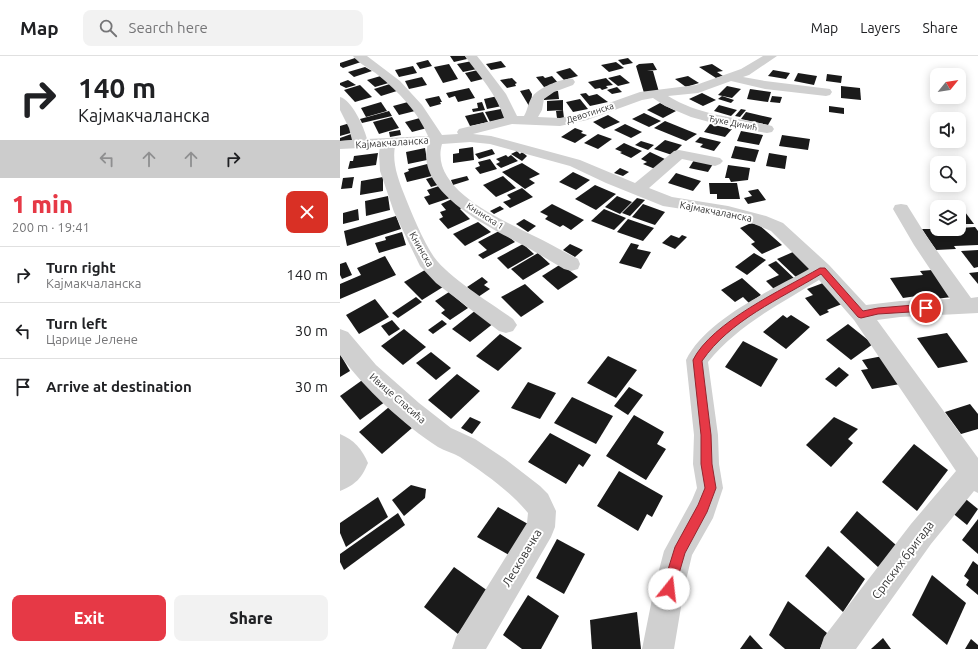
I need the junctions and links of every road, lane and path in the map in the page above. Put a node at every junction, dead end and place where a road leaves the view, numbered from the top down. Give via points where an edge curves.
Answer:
1 (359, 56) edge
2 (471, 56) edge
3 (771, 56) edge
4 (732, 78) junction
5 (569, 82) dead end
6 (826, 92) dead end
7 (657, 95) junction
8 (340, 101) edge
9 (512, 120) junction
10 (530, 120) junction
11 (767, 129) dead end
12 (441, 139) junction
13 (388, 142) junction
14 (340, 145) edge
15 (360, 145) junction
16 (715, 161) dead end
17 (637, 190) junction
18 (901, 209) dead end
19 (571, 264) dead end
20 (822, 270) junction
21 (972, 306) edge
22 (861, 314) junction
23 (506, 325) dead end
24 (340, 338) edge
25 (340, 446) edge
26 (466, 447) joint
27 (975, 477) edge
28 (340, 478) edge
29 (468, 649) edge
30 (658, 649) edge
31 (836, 649) edge

1 - 12 street via 384,72 409,96
2 - 9 street via 503,97
3 - 4 street, Девотинска
4 - 6 street, Девотинска via 765,85
4 - 7 street, Девотинска via 698,89
5 - 10 street via 538,97
7 - 10 street, Девотинска via 628,100 565,121 554,123
7 - 11 street, Ђуке Динић via 709,119
8 - 15 street via 359,133
9 - 10 street, Девотинска
9 - 12 street, Девотинска
12 - 13 street, Кајмакчаланска
12 - 17 street, Кајмакчаланска via 503,142 575,163
12 - 19 street, Книнска 1 via 434,148 435,162 442,180 458,198 500,226
13 - 15 street, Кајмакчаланска
13 - 23 street, Книнска via 388,172 402,212 427,261 443,278
14 - 15 street, Кајмакчаланска
16 - 17 street via 679,154
17 - 20 street, Кајмакчаланска via 669,202 728,211 770,223
18 - 21 street via 920,240
20 - 22 street, Кајмакчаланска
20 - 30 street via 749,313 721,333 697,360 710,488 703,508 679,551
21 - 22 street via 900,309
22 - 27 street, Кајмакчаланска
24 - 26 street, Ивице Спасића via 361,365 387,391 438,432 457,445
25 - 28 street via 355,463 352,469
26 - 29 street, Лесковачка via 526,491 538,503 542,512 541,527
27 - 31 street, Српских бригада via 921,534

